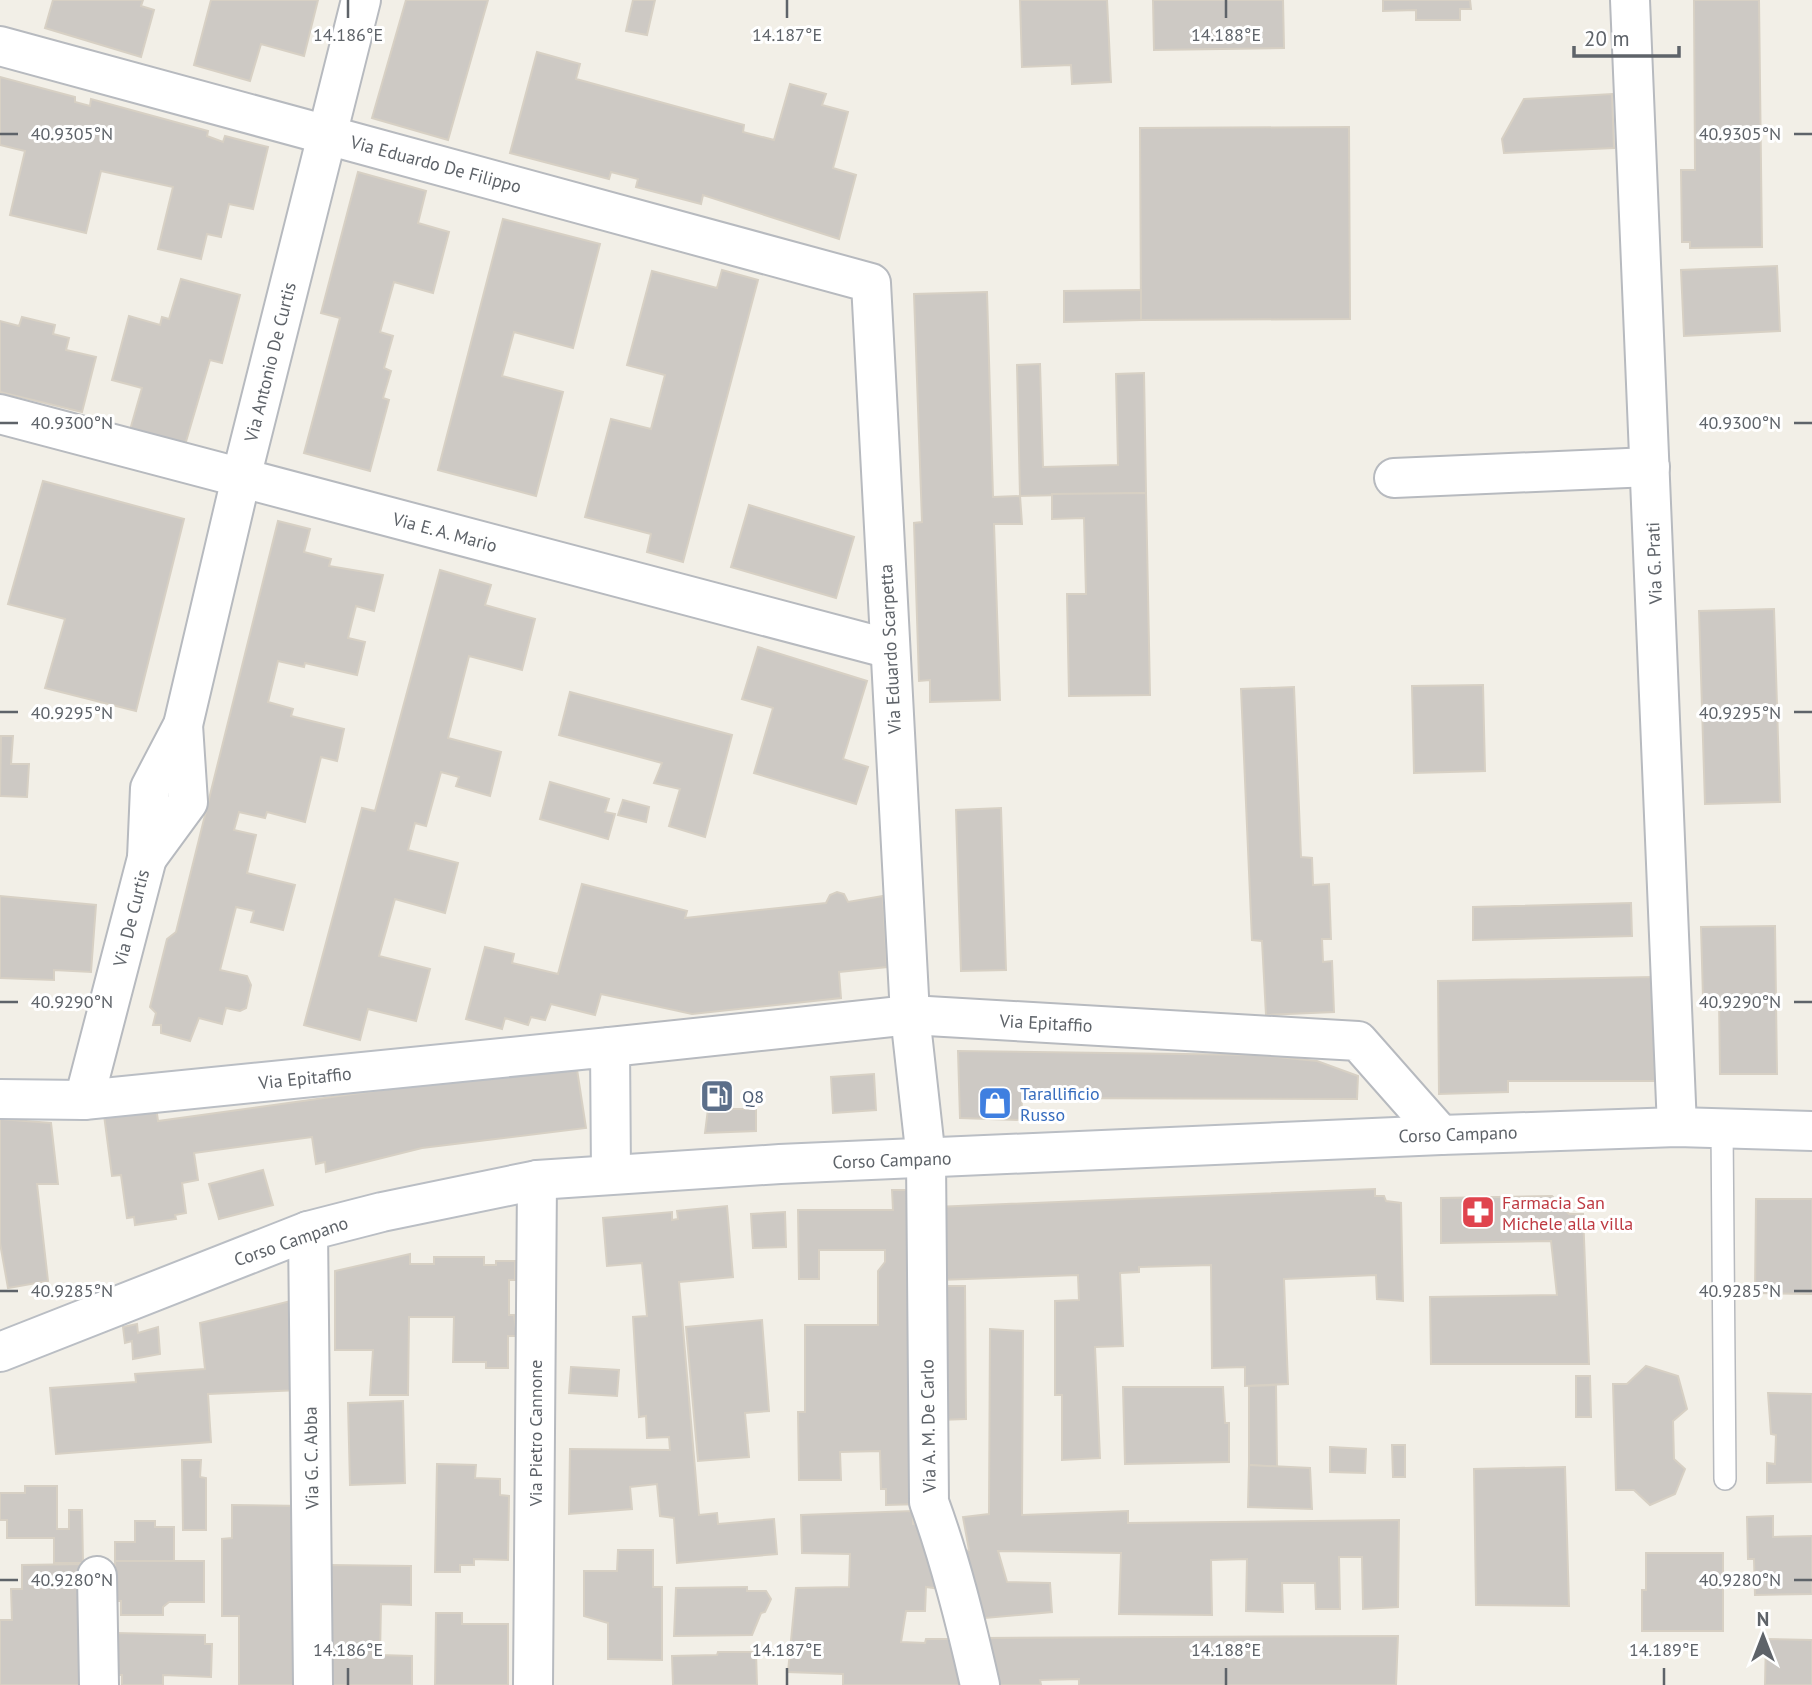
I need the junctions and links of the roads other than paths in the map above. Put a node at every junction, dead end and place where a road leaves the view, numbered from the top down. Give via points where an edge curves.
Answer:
1 (361, 0) edge
2 (1630, 0) edge
3 (0, 46) edge
4 (327, 135) junction
5 (871, 283) joint
6 (0, 414) edge
7 (1650, 467) junction
8 (241, 478) junction
9 (1394, 478) dead end
10 (890, 649) junction
11 (183, 724) joint
12 (910, 1016) junction
13 (610, 1047) junction
14 (0, 1099) edge
15 (84, 1101) junction
16 (1677, 1126) junction
17 (1722, 1128) junction
18 (1812, 1131) edge
19 (1441, 1135) junction
20 (926, 1159) junction
21 (611, 1174) junction
22 (537, 1180) junction
23 (308, 1231) junction
24 (0, 1352) edge
25 (1725, 1479) dead end
26 (97, 1576) dead end
27 (99, 1685) edge
28 (313, 1685) edge
29 (533, 1685) edge
30 (980, 1685) edge

1 - 4 street, Via Antonio De Curtis
2 - 7 street, Via G. Prati
3 - 4 street, Via Eduardo De Filippo
4 - 5 street, Via Eduardo De Filippo
4 - 8 street, Via Antonio De Curtis
5 - 10 street, Via Eduardo Scarpetta
6 - 8 street, Via E. A. Mario
7 - 9 street
7 - 16 street, Via G. Prati
8 - 10 street, Via E. A. Mario
8 - 11 street, Via Antonio De Curtis
10 - 12 street, Via Eduardo Scarpetta
11 - 15 street, Via De Curtis via 150,788 147,858
12 - 13 street, Via Epitaffio
12 - 19 street, Via Epitaffio via 1358,1041
12 - 20 street, Via Eduardo Scarpetta
13 - 15 street, Via Epitaffio
13 - 21 street
14 - 15 street, Via Epitaffio
16 - 17 street, Corso Campano
16 - 19 street, Corso Campano
17 - 18 street, Corso Campano
17 - 25 lane
19 - 20 street, Corso Campano
20 - 21 street, Corso Campano
20 - 30 street, Via A. M. De Carlo via 929,1502
21 - 22 street, Corso Campano
22 - 23 street, Corso Campano
22 - 29 street, Via Pietro Cannone
23 - 24 street, Corso Campano
23 - 28 street, Via G. C. Abba
26 - 27 street

